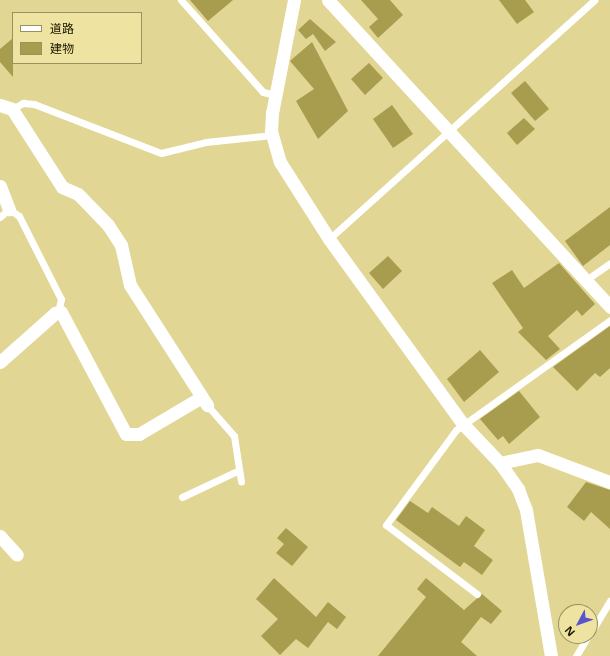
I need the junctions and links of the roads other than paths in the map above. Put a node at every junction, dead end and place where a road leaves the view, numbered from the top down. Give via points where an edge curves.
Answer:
1 (181, 0) edge
2 (294, 0) edge
3 (328, 0) edge
4 (594, 0) edge
5 (275, 95) junction
6 (6, 107) edge
7 (449, 132) junction
8 (272, 135) junction
9 (0, 186) edge
10 (5, 213) edge
11 (329, 239) junction
12 (610, 263) edge
13 (586, 280) junction
14 (610, 308) edge
15 (58, 312) junction
16 (610, 320) edge
17 (0, 362) edge
18 (203, 402) junction
19 (463, 424) junction
20 (500, 462) junction
21 (240, 470) junction
22 (241, 481) dead end
23 (610, 482) edge
24 (182, 497) dead end
25 (0, 536) edge
26 (17, 555) dead end
27 (477, 594) dead end
28 (610, 601) edge
29 (598, 620) edge
30 (583, 644) edge
31 (551, 656) edge
32 (576, 656) edge

1 - 5 lane via 263,92
2 - 5 street
3 - 7 street
4 - 7 lane
5 - 8 street
6 - 8 lane via 24,103 34,104 161,153 206,142
6 - 18 street via 62,187 78,194 108,225 121,245 130,284
7 - 11 lane
7 - 13 street
8 - 11 street via 280,162
9 - 10 street
10 - 15 lane via 19,216 61,299
11 - 19 street
12 - 13 lane
13 - 14 street
15 - 17 street
15 - 18 street via 64,314 126,434 139,434
16 - 19 lane
18 - 21 lane via 234,436
19 - 20 street
19 - 27 lane via 432,459 386,525
20 - 23 street via 538,455
20 - 31 street via 518,489 526,510
21 - 22 lane
21 - 24 lane
25 - 26 street
28 - 29 lane
30 - 32 lane

